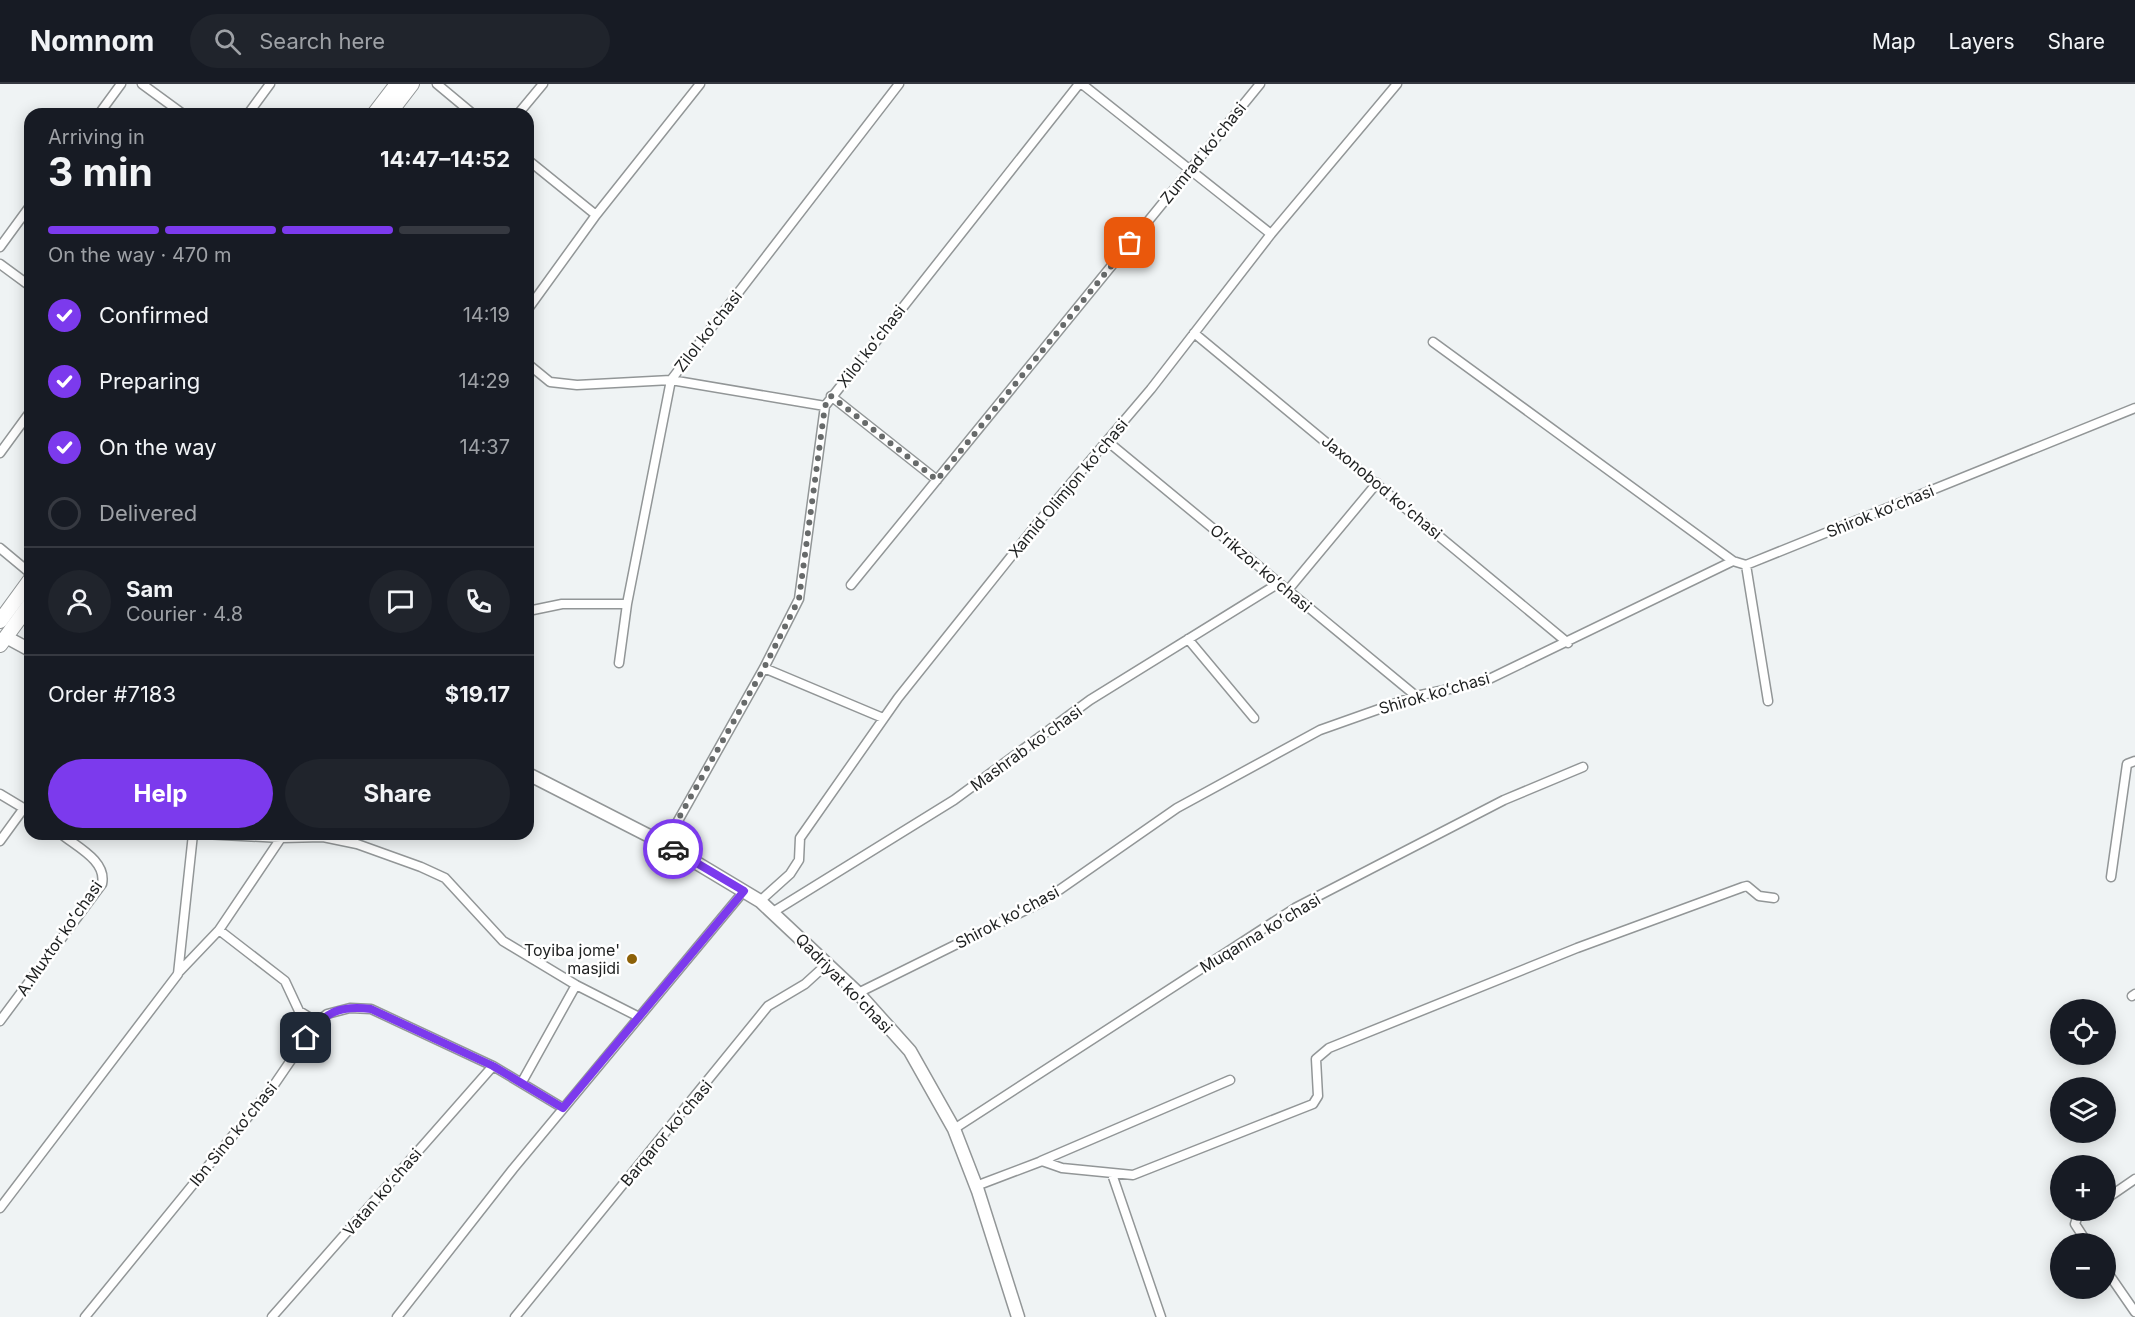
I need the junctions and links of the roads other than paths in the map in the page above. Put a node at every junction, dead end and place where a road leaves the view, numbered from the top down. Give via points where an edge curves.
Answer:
1 (121, 84) edge
2 (142, 84) edge
3 (270, 84) edge
4 (397, 84) edge
5 (412, 84) edge
6 (437, 84) edge
7 (543, 84) edge
8 (700, 84) edge
9 (899, 84) edge
10 (1080, 84) edge
11 (1260, 84) edge
12 (1397, 84) edge
13 (103, 108) edge
14 (175, 108) edge
15 (252, 108) edge
16 (379, 108) edge
17 (394, 108) edge
18 (466, 108) edge
19 (523, 108) edge
20 (534, 165) edge
21 (1190, 170) junction
22 (24, 214) edge
23 (596, 215) junction
24 (1271, 234) junction
25 (0, 247) edge
26 (0, 264) edge
27 (24, 282) edge
28 (534, 301) edge
29 (1194, 333) junction
30 (1433, 342) dead end
31 (534, 369) edge
32 (671, 380) junction
33 (831, 396) junction
34 (825, 406) junction
35 (2135, 408) edge
36 (24, 420) edge
37 (1107, 441) junction
38 (0, 453) edge
39 (937, 480) junction
40 (1377, 483) junction
41 (0, 549) edge
42 (1733, 561) junction
43 (1746, 565) junction
44 (24, 568) edge
45 (1279, 583) junction
46 (851, 585) dead end
47 (24, 588) edge
48 (1287, 590) junction
49 (627, 604) junction
50 (534, 610) edge
51 (24, 612) edge
52 (0, 621) edge
53 (1188, 639) junction
54 (3, 641) edge
55 (1568, 643) junction
56 (24, 648) edge
57 (619, 663) dead end
58 (764, 668) junction
59 (1416, 696) junction
60 (1768, 701) dead end
61 (883, 718) junction
62 (1254, 718) dead end
63 (2135, 761) edge
64 (1583, 767) dead end
65 (534, 777) edge
66 (0, 794) edge
67 (24, 808) edge
68 (24, 813) edge
69 (69, 840) edge
70 (192, 840) edge
71 (280, 840) edge
72 (334, 840) edge
73 (0, 841) edge
74 (664, 844) junction
75 (2111, 877) dead end
76 (744, 891) junction
77 (1774, 898) dead end
78 (760, 901) junction
79 (773, 912) junction
80 (219, 930) junction
81 (828, 963) junction
82 (178, 974) junction
83 (576, 985) junction
84 (858, 993) junction
85 (639, 1017) junction
86 (0, 1021) edge
87 (317, 1022) junction
88 (493, 1066) junction
89 (1230, 1080) dead end
90 (522, 1082) junction
91 (563, 1108) junction
92 (954, 1129) junction
93 (1038, 1163) junction
94 (1112, 1174) junction
95 (2135, 1179) edge
96 (976, 1186) junction
97 (2116, 1192) edge
98 (0, 1208) edge
99 (2116, 1284) edge
100 (2135, 1312) edge
101 (85, 1317) edge
102 (272, 1317) edge
103 (397, 1317) edge
104 (515, 1317) edge
105 (1018, 1317) edge
106 (1161, 1317) edge

1 - 13 street
2 - 14 street
3 - 15 street
4 - 16 main road
5 - 17 main road
6 - 18 street
7 - 19 street
8 - 23 street
9 - 32 street, Zilol koʻchasi
10 - 21 street
10 - 33 street, Xilol koʻchasi
11 - 21 street, Zumrad koʻchasi
12 - 24 street, Xamid Olimjon koʻchasi
20 - 23 street
21 - 24 street
21 - 39 street, Zumrad koʻchasi
22 - 25 street
23 - 28 street
24 - 29 street, Xamid Olimjon koʻchasi
26 - 27 street
29 - 37 street, Xamid Olimjon koʻchasi
29 - 40 street, Jaxonobod koʻchasi
30 - 42 street
31 - 32 street via 550,382 577,385
32 - 34 street
32 - 49 street, Zilol koʻchasi
33 - 34 street, Xilol koʻchasi
33 - 39 street
34 - 58 street, Xilol koʻchasi via 799,599
35 - 43 street, Shirok koʻchasi
36 - 38 street
37 - 45 street, Oʻrikzor koʻchasi
37 - 61 street, Xamid Olimjon koʻchasi
39 - 46 street, Zumrad koʻchasi
40 - 48 street
40 - 55 street, Jaxonobod koʻchasi
41 - 44 street
42 - 43 street
42 - 55 street, Shirok koʻchasi
43 - 60 street
45 - 48 street, Oʻrikzor koʻchasi
45 - 53 street, Mashrab koʻchasi
47 - 52 main road
48 - 59 street, Oʻrikzor koʻchasi
49 - 50 street via 562,604
49 - 57 street, Zilol koʻchasi
51 - 54 main road
53 - 62 street
53 - 79 street, Mashrab koʻchasi via 1090,700 954,800
54 - 56 street
55 - 59 street, Shirok koʻchasi via 1483,682
58 - 61 street
58 - 74 street, Xilol koʻchasi
59 - 84 street, Shirok koʻchasi via 1320,730 1280,751 1177,808 1042,902
61 - 78 street, Xamid Olimjon koʻchasi via 800,838 800,855 794,867
63 - 75 street via 2127,764
64 - 92 street, Muqanna koʻchasi via 1504,800 1295,908
65 - 74 street, Qadriyat ko'chasi
66 - 67 street
68 - 73 street
69 - 86 street, A.Muxtor koʻchasi via 98,863 103,872 102,884
70 - 82 street
71 - 80 street
72 - 83 street via 391,855 435,873 449,882 503,941
74 - 76 street, Qadriyat ko'chasi
76 - 78 street, Qadriyat ko'chasi
76 - 85 street
77 - 94 street via 1762,898 1748,886 1743,887 1577,948 1329,1048 1316,1059 1318,1096 1313,1104 1133,1174
78 - 79 street, Qadriyat ko'chasi
79 - 81 street, Qadriyat ko'chasi
80 - 82 street
80 - 87 street via 285,981 299,1011
81 - 84 street, Qadriyat ko'chasi
81 - 104 street, Barqaror koʻchasi via 805,984 768,1006
82 - 98 street
83 - 85 street
83 - 90 street
84 - 92 street, Qadriyat ko'chasi via 910,1051
85 - 91 street
87 - 88 street via 327,1014 350,1008 371,1009
87 - 101 street, Ibn Sino koʻchasi via 274,1085
88 - 90 street
88 - 102 street, Vatan koʻchasi
89 - 93 street
90 - 91 street
91 - 103 street
92 - 96 street, Qadriyat ko'chasi
93 - 94 street
93 - 96 street
94 - 106 street
95 - 97 street
96 - 105 street, Qadriyat ko'chasi
99 - 100 street

